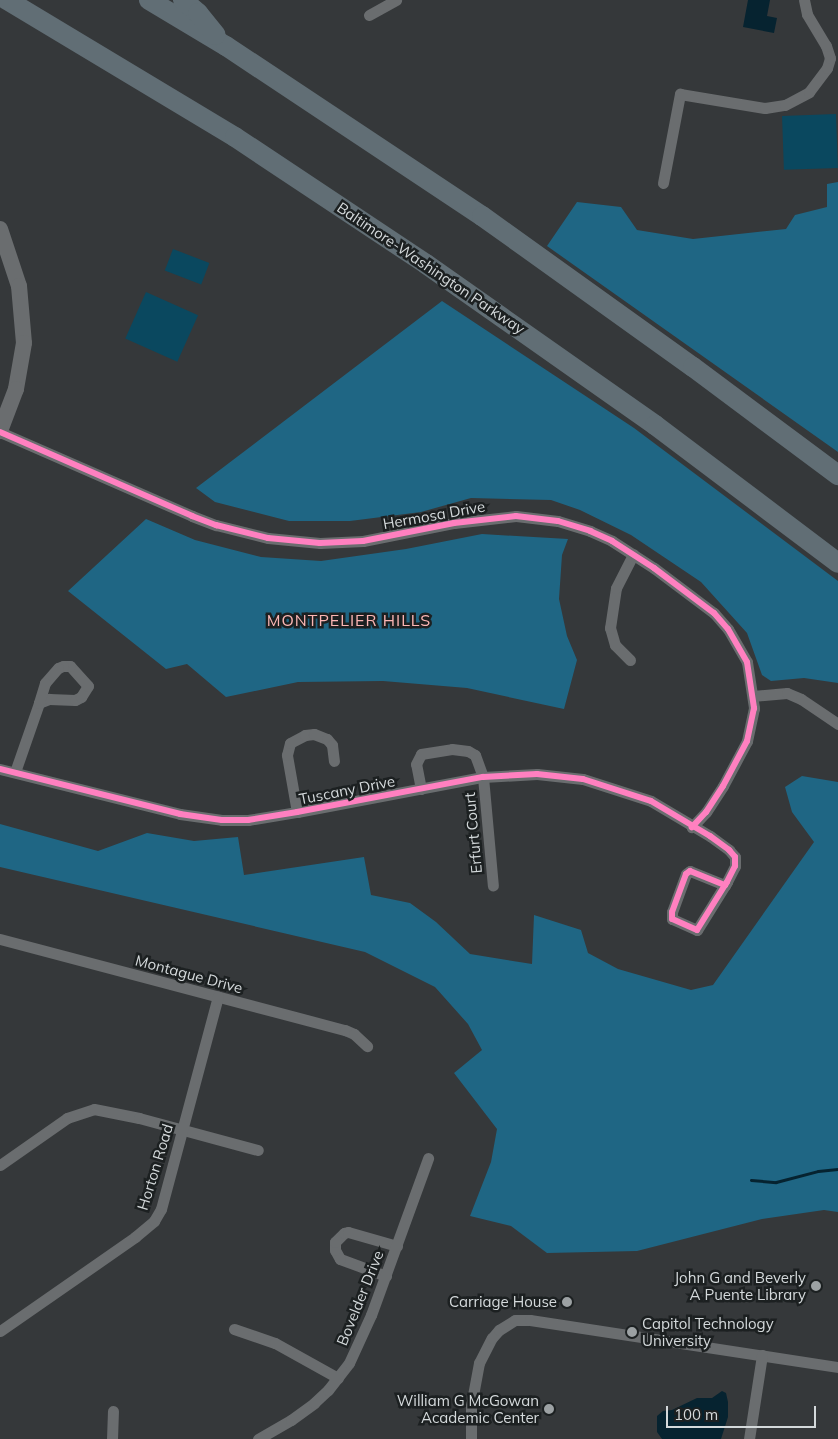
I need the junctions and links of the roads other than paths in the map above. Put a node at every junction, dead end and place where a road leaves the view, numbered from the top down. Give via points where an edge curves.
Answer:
1 (7, 0) edge
2 (149, 0) edge
3 (183, 0) edge
4 (396, 0) edge
5 (804, 0) edge
6 (0, 1) edge
7 (370, 15) dead end
8 (54, 30) junction
9 (226, 46) junction
10 (663, 183) dead end
11 (0, 229) edge
12 (0, 432) edge
13 (838, 475) edge
14 (633, 554) junction
15 (838, 563) edge
16 (630, 660) dead end
17 (753, 696) junction
18 (39, 703) dead end
19 (838, 724) edge
20 (334, 761) dead end
21 (0, 769) edge
22 (15, 772) junction
23 (483, 777) junction
24 (422, 789) junction
25 (297, 812) junction
26 (692, 827) junction
27 (725, 885) junction
28 (494, 886) dead end
29 (0, 939) edge
30 (218, 996) junction
31 (367, 1046) dead end
32 (183, 1129) junction
33 (258, 1150) dead end
34 (428, 1158) dead end
35 (0, 1165) edge
36 (397, 1246) junction
37 (386, 1276) junction
38 (234, 1329) dead end
39 (0, 1331) edge
40 (762, 1355) junction
41 (838, 1367) edge
42 (338, 1378) junction
43 (113, 1411) dead end
44 (112, 1439) edge
45 (258, 1439) edge
46 (471, 1439) edge
47 (749, 1439) edge

1 - 8 highway, Baltimore-Washington Parkway
2 - 9 highway
3 - 9 highway
4 - 7 street
5 - 10 street via 807,14 830,58 827,68 809,92 785,105 765,108 680,94
6 - 8 highway
8 - 15 highway, Baltimore-Washington Parkway via 235,137 426,264 616,397
9 - 13 highway via 490,222
11 - 12 main road via 19,286 24,342 16,388
12 - 14 street, Hermosa Drive via 192,516 246,534 304,543 363,541 494,517 516,516 558,521 590,531
14 - 16 street via 616,588 610,628 615,645
14 - 17 street, Hermosa Drive via 695,596 728,629 747,662
17 - 19 street via 787,692
17 - 26 street, Hermosa Drive via 752,723 742,753 712,803
18 - 22 street
20 - 25 street via 332,744 327,739 314,734 290,743 287,755
21 - 22 street, Tuscany Drive
22 - 25 street, Tuscany Drive via 203,819 248,820
23 - 24 street, Tuscany Drive
23 - 24 street, Erfurt Court via 475,755 468,750 438,750 421,754 418,759 417,772
23 - 26 street, Tuscany Drive via 537,774 583,779 651,801
23 - 28 street, Erfurt Court
24 - 25 street, Tuscany Drive
26 - 27 street, Tuscany Drive via 735,857 735,866
27 - 27 street via 697,930 672,920 672,912 690,870
29 - 30 street, Montague Drive
30 - 31 street, Montague Drive via 345,1030
30 - 32 street, Horton Road
32 - 33 street
32 - 35 street via 94,1109 67,1118
32 - 39 street, Horton Road via 161,1209 154,1221
34 - 36 street, Bovelder Drive
36 - 37 street, Bovelder Drive
36 - 37 street via 348,1232 335,1242 340,1259
37 - 42 street, Bovelder Drive via 357,1348
38 - 42 street via 275,1343
40 - 41 street
40 - 46 street via 515,1320 499,1330 479,1363 471,1406
40 - 47 street
42 - 45 street, Bovelder Drive via 314,1404
43 - 44 street

